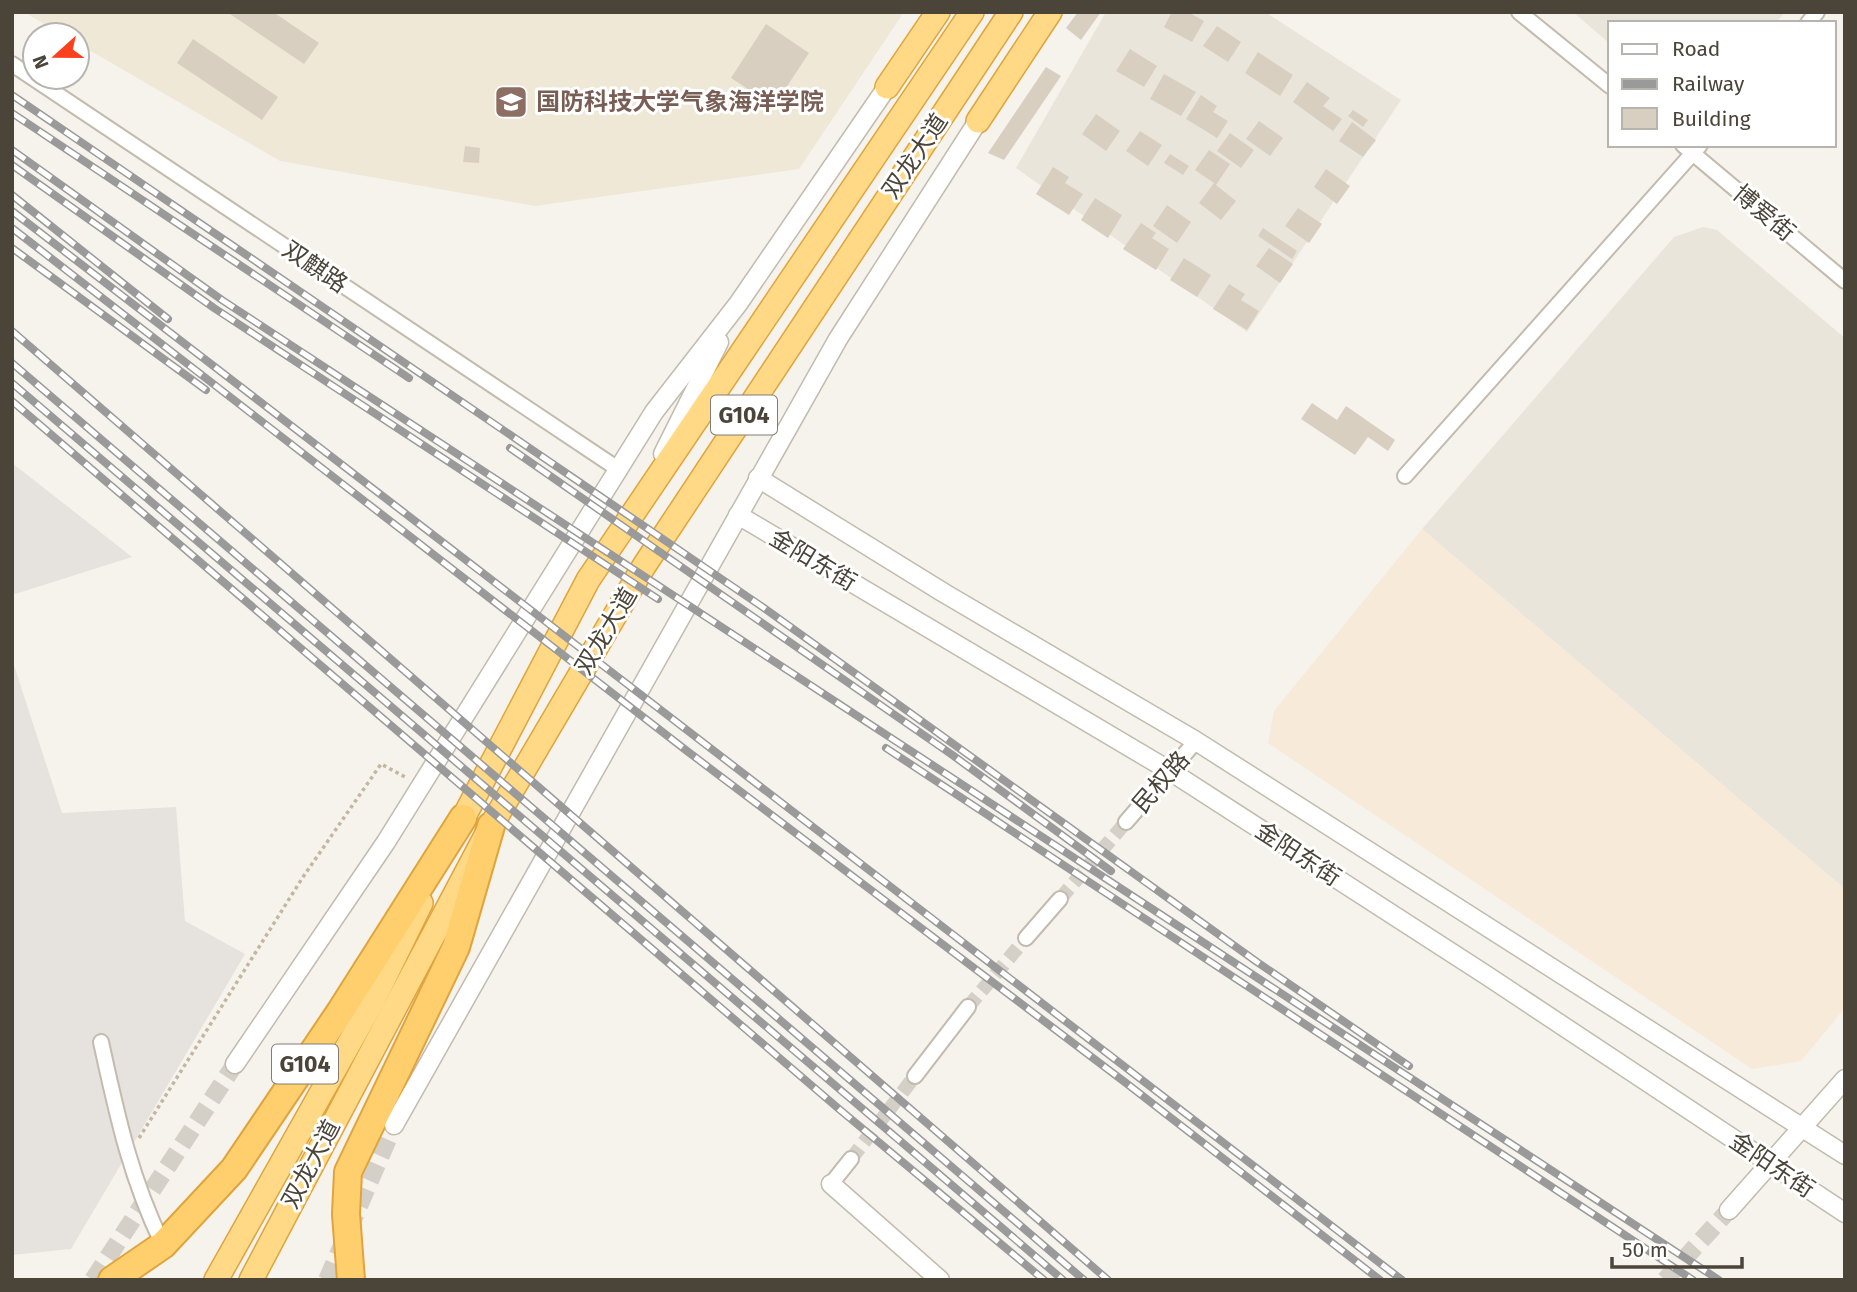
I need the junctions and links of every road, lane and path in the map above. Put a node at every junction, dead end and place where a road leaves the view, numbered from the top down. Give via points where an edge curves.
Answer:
1 (938, 12) edge
2 (972, 12) edge
3 (1011, 12) edge
4 (1050, 12) edge
5 (1519, 12) edge
6 (12, 64) edge
7 (1608, 84) edge
8 (887, 87) joint
9 (978, 121) joint
10 (1692, 148) edge
11 (1845, 281) edge
12 (738, 304) junction
13 (618, 469) junction
14 (1405, 476) dead end
15 (758, 478) junction
16 (738, 515) junction
17 (632, 516) junction
18 (1196, 741) junction
19 (1170, 771) junction
20 (421, 786) junction
21 (463, 818) junction
22 (1126, 822) tunnel mouth
23 (491, 826) junction
24 (1060, 899) tunnel mouth
25 (1026, 938) tunnel mouth
26 (968, 1007) tunnel mouth
27 (101, 1042) dead end
28 (234, 1064) tunnel mouth
29 (915, 1076) tunnel mouth
30 (1845, 1079) edge
31 (394, 1125) tunnel mouth
32 (1802, 1128) junction
33 (1845, 1154) edge
34 (127, 1157) junction
35 (851, 1158) tunnel mouth
36 (1771, 1164) junction
37 (831, 1184) joint
38 (1729, 1210) tunnel mouth
39 (1845, 1213) edge
40 (163, 1245) junction
41 (113, 1280) edge
42 (216, 1280) edge
43 (251, 1280) edge
44 (351, 1280) edge
45 (940, 1280) edge

1 - 8 highway
2 - 17 highway, 双龙大道 / G104
3 - 23 highway, 双龙大道 / G104 via 644,566
4 - 9 highway, 双龙大道
5 - 7 street
6 - 13 street, 双麒路
8 - 12 street
9 - 15 street via 845,327
10 - 11 street, 博爱街
10 - 14 street
12 - 13 street via 654,412
12 - 17 street
13 - 20 street
15 - 16 street
15 - 18 street, 金阳东街
16 - 19 street, 金阳东街
16 - 31 street
17 - 21 highway, 双龙大道 / G104 via 588,580
18 - 19 street, 民权路
18 - 32 street, 金阳东街
19 - 22 street, 民权路
19 - 36 street, 金阳东街
20 - 28 street
20 - 34 path via 381,764 303,877
21 - 40 highway, G104 via 234,1169
21 - 42 highway, 双龙大道 via 373,1001
23 - 43 highway, 双龙大道
23 - 44 highway, G104 via 456,947 348,1172
24 - 25 street
26 - 29 street
27 - 34 street
30 - 32 street
32 - 33 street, 金阳东街
32 - 36 street
34 - 40 street via 140,1199
35 - 37 street
36 - 38 street
36 - 39 street, 金阳东街
37 - 45 street
40 - 41 highway, G104

